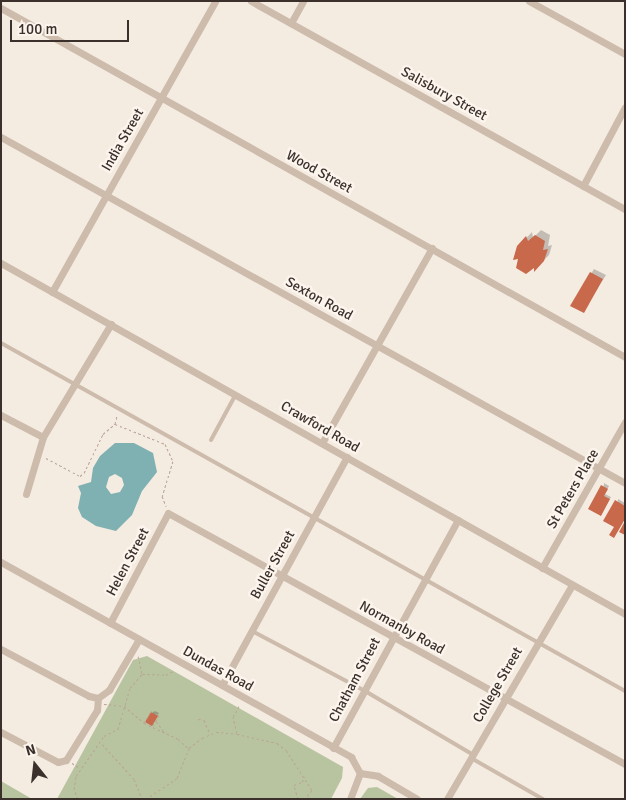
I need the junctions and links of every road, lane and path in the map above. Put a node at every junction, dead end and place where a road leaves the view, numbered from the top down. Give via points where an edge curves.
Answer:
1 (215, 1) edge
2 (250, 1) edge
3 (304, 1) edge
4 (529, 1) edge
5 (1, 8) edge
6 (291, 24) junction
7 (625, 54) edge
8 (163, 97) junction
9 (625, 106) edge
10 (1, 137) edge
11 (583, 186) junction
12 (106, 195) junction
13 (625, 208) edge
14 (432, 248) junction
15 (1, 263) edge
16 (52, 292) junction
17 (111, 324) junction
18 (1, 343) edge
19 (378, 346) junction
20 (625, 357) edge
21 (76, 385) junction
22 (236, 394) junction
23 (118, 409) junction
24 (1, 415) edge
25 (625, 422) edge
26 (115, 424) junction
27 (43, 437) junction
28 (211, 440) dead end
29 (322, 443) junction
30 (40, 454) junction
31 (347, 457) junction
32 (599, 468) junction
33 (625, 483) edge
34 (26, 494) dead end
35 (168, 514) junction
36 (313, 517) junction
37 (458, 520) junction
38 (1, 562) edge
39 (542, 568) junction
40 (282, 575) junction
41 (425, 580) junction
42 (572, 585) junction
43 (625, 614) edge
44 (110, 623) junction
45 (251, 630) junction
46 (392, 638) junction
47 (138, 639) junction
48 (538, 643) junction
49 (1, 649) edge
50 (137, 654) dead end
51 (175, 670) dead end
52 (142, 674) junction
53 (222, 685) junction
54 (365, 691) junction
55 (625, 691) edge
56 (98, 698) junction
57 (505, 699) junction
58 (124, 706) junction
59 (239, 706) dead end
60 (198, 719) dead end
61 (155, 721) junction
62 (210, 721) dead end
63 (144, 723) junction
64 (206, 723) junction
65 (152, 728) junction
66 (1, 732) edge
67 (164, 733) junction
68 (237, 734) junction
69 (210, 735) junction
70 (102, 744) junction
71 (189, 748) junction
72 (333, 748) junction
73 (472, 756) junction
74 (66, 760) junction
75 (625, 764) edge
76 (80, 768) junction
77 (360, 774) junction
78 (306, 776) junction
79 (78, 799) edge
80 (142, 799) edge
81 (146, 799) edge
82 (298, 799) edge
83 (305, 799) edge
84 (350, 799) edge
85 (417, 799) edge
86 (447, 799) edge
87 (543, 799) edge

1 - 8 street, India Street
2 - 6 street, Salisbury Street
3 - 6 street
4 - 7 street
5 - 8 street, Wood Street
6 - 11 street, Salisbury Street
8 - 12 street, India Street
8 - 14 street, Wood Street
9 - 11 street
10 - 12 street, Sexton Road
11 - 13 street, Salisbury Street
12 - 16 street, India Street
12 - 19 street, Sexton Road
14 - 19 street
14 - 20 street, Wood Street
15 - 16 street, Crawford Road
16 - 17 street, Crawford Road
17 - 21 street
17 - 22 street, Crawford Road
18 - 21 lane
19 - 29 street
19 - 32 street, Sexton Road
21 - 23 lane
21 - 27 street
22 - 28 lane
22 - 29 street, Crawford Road
23 - 26 path
23 - 36 lane
24 - 27 street
25 - 32 street, St Peters Place
26 - 30 path via 103,434 80,476 67,472
26 - 35 path via 165,444 173,461 162,496
27 - 30 street
29 - 31 street, Crawford Road
30 - 34 street via 28,478
31 - 36 street, Buller Street
31 - 37 street, Crawford Road
32 - 33 street, Sexton Road
32 - 39 street, St Peters Place
35 - 40 street, Normanby Road
35 - 44 street, Helen Street
36 - 40 street, Buller Street
36 - 41 lane
37 - 39 street, Crawford Road
37 - 41 street, Chatham Street
38 - 44 street, Dundas Road
39 - 42 street, Crawford Road
40 - 45 street, Buller Street
40 - 46 street, Normanby Road
41 - 46 street, Chatham Street
41 - 48 lane
42 - 43 street, Crawford Road
42 - 48 street, College Street
44 - 47 street, Dundas Road
45 - 53 street, Buller Street
45 - 54 lane
46 - 54 street, Chatham Street
46 - 57 street, Normanby Road
47 - 53 street, Dundas Road
47 - 56 street via 109,690
48 - 55 lane
48 - 57 street, College Street
49 - 56 street via 88,696
50 - 52 path
51 - 52 path via 166,675
52 - 58 path via 130,688
53 - 72 street, Dundas Road
54 - 72 street, Chatham Street
54 - 73 lane
56 - 58 path via 108,706
56 - 74 street via 97,710
57 - 73 street, College Street
57 - 75 street, Normanby Road
58 - 63 path
58 - 70 path via 118,729 104,736
59 - 68 path via 233,717
60 - 64 path
61 - 63 path via 159,715 151,711
61 - 65 path
61 - 67 path
62 - 64 path
63 - 65 path
64 - 69 path
65 - 67 path
66 - 74 street via 58,762
67 - 71 path
68 - 69 path
68 - 78 path via 277,743
69 - 71 path
70 - 76 path
70 - 80 path via 134,779
71 - 81 path via 177,778
72 - 77 street, Dundas Road via 351,757
73 - 86 street, College Street
73 - 87 lane
74 - 76 path
76 - 79 path via 74,789
77 - 84 street
77 - 85 street via 378,776
78 - 82 path via 294,785
78 - 83 path via 313,792

